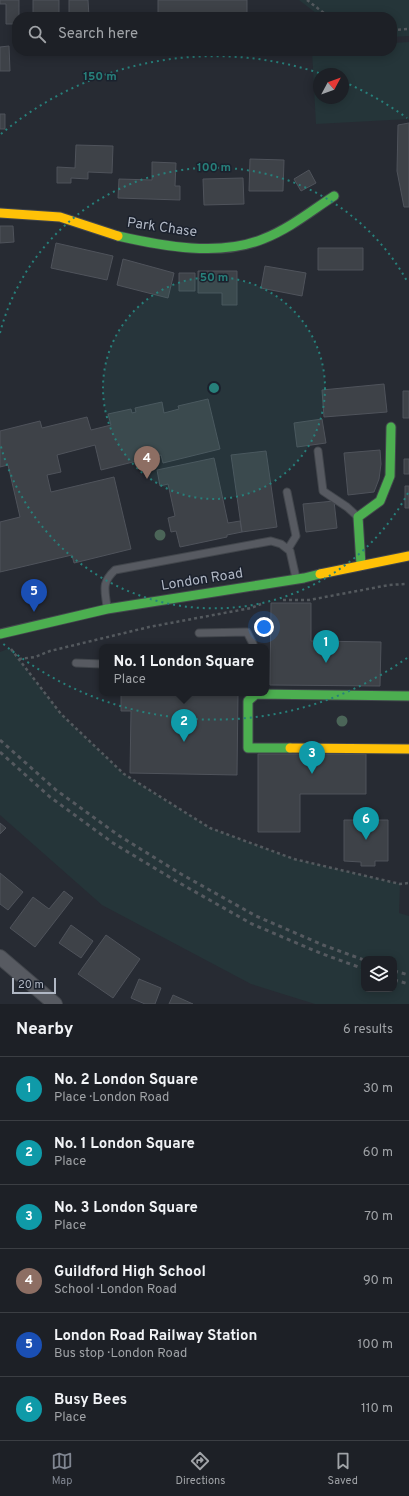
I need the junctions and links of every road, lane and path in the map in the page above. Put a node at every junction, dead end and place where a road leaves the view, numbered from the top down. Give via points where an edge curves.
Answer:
1 (307, 0) edge
2 (323, 12) edge
3 (409, 29) edge
4 (397, 30) edge
5 (334, 196) dead end
6 (0, 213) edge
7 (391, 427) dead end
8 (318, 451) dead end
9 (287, 492) dead end
10 (358, 517) junction
11 (288, 549) junction
12 (409, 556) edge
13 (361, 565) junction
14 (296, 580) junction
15 (405, 584) dead end
16 (276, 600) dead end
17 (263, 603) dead end
18 (107, 610) junction
19 (199, 633) dead end
20 (0, 634) edge
21 (253, 644) edge
22 (10, 648) dead end
23 (19, 659) junction
24 (76, 663) dead end
25 (99, 664) edge
26 (269, 694) edge
27 (254, 696) edge
28 (409, 696) edge
29 (409, 749) edge
30 (409, 883) edge
31 (0, 957) edge
32 (55, 1004) edge

1 - 2 path
3 - 4 path
5 - 6 street, Park Chase via 286,228 262,240 220,247 192,248 155,243 117,236 61,218
7 - 10 street via 390,476 380,501
8 - 10 lane via 323,491
9 - 11 lane via 296,536
10 - 13 street
11 - 14 lane
11 - 18 lane via 271,541 115,570 104,585
12 - 13 street, London Road
13 - 14 street, London Road
14 - 18 street, London Road
15 - 16 path via 309,600
17 - 23 path via 251,608 149,627
18 - 20 street, London Road
19 - 21 lane via 247,632
22 - 23 path
23 - 30 path via 61,714 124,774 210,828 294,858 400,884
24 - 25 lane
26 - 28 street
27 - 29 street via 248,701 248,748
31 - 32 street

